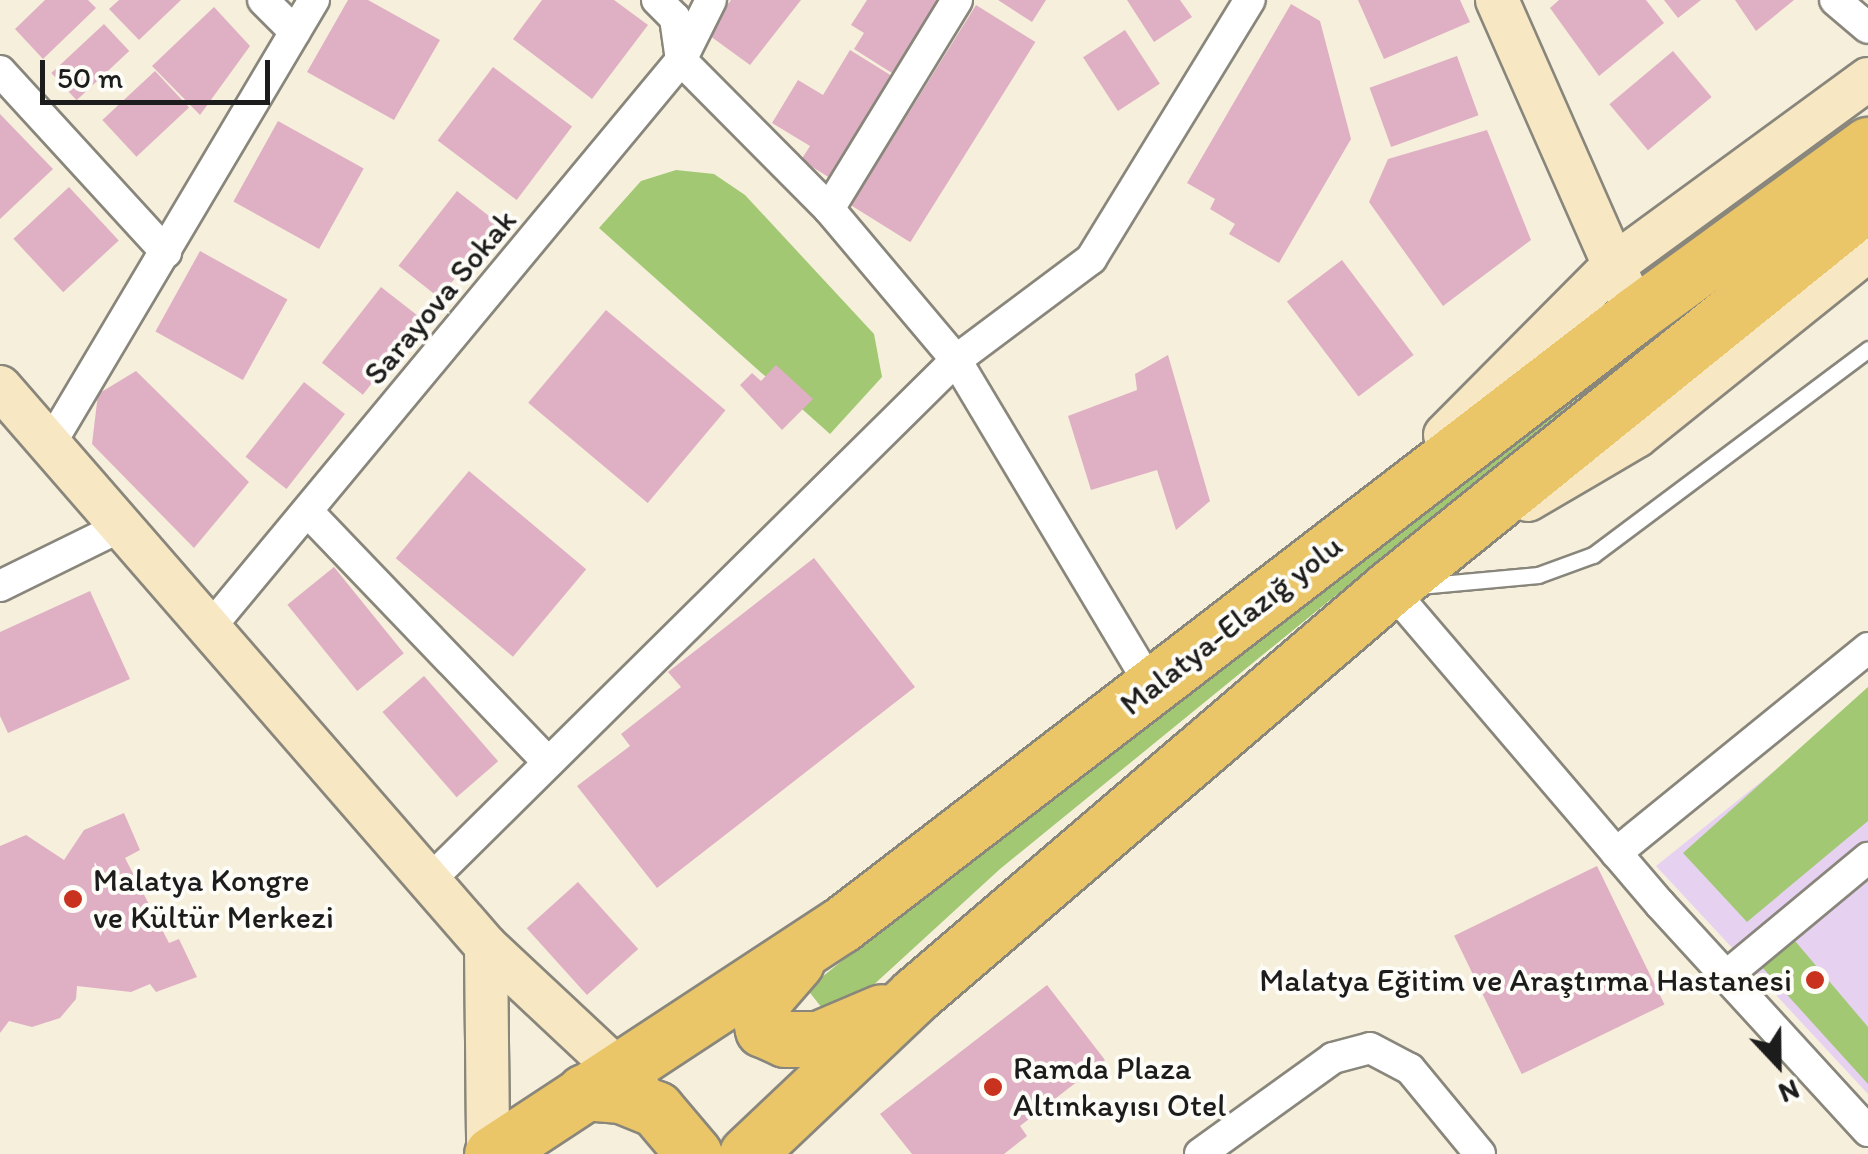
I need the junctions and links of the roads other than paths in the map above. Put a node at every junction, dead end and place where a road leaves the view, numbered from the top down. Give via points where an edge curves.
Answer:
1 (263, 0) edge
2 (314, 0) edge
3 (657, 0) edge
4 (711, 0) edge
5 (956, 0) edge
6 (1250, 0) edge
7 (1497, 0) edge
8 (1834, 0) edge
9 (1868, 28) edge
10 (295, 32) junction
11 (681, 60) junction
12 (0, 71) edge
13 (1868, 79) edge
14 (1868, 144) edge
15 (1868, 202) edge
16 (829, 209) junction
17 (1868, 250) edge
18 (166, 252) junction
19 (1614, 266) junction
20 (1636, 314) junction
21 (1868, 349) edge
22 (956, 360) junction
23 (0, 386) edge
24 (52, 441) junction
25 (308, 512) junction
26 (120, 527) junction
27 (1339, 542) junction
28 (1409, 573) junction
29 (0, 586) edge
30 (208, 630) junction
31 (1868, 648) edge
32 (1151, 686) junction
33 (548, 762) junction
34 (1616, 853) junction
35 (1868, 858) edge
36 (432, 878) junction
37 (841, 926) junction
38 (486, 946) junction
39 (1726, 976) junction
40 (914, 995) junction
41 (620, 1090) junction
42 (1868, 1131) edge
43 (491, 1154) edge
44 (694, 1154) edge
45 (746, 1154) edge
46 (1200, 1154) edge
47 (1480, 1154) edge

1 - 10 street
2 - 10 street
3 - 11 street via 675,18
4 - 11 street, Sarayova Sokak
5 - 16 street
6 - 22 street via 1091,258
7 - 19 street
8 - 9 street
10 - 18 street
11 - 16 street
11 - 25 street, Sarayova Sokak
12 - 18 street
13 - 19 street
14 - 20 highway, Malatya-Elazığ yolu
15 - 28 highway
16 - 22 street
17 - 28 street via 1627,443
18 - 24 street
19 - 20 street
19 - 27 street
20 - 27 highway, Malatya-Elazığ yolu
21 - 28 lane via 1593,555 1538,576
22 - 32 street
22 - 33 street
23 - 24 street
24 - 26 street
25 - 30 street, Sarayova Sokak
25 - 33 street
26 - 29 street
26 - 30 street
27 - 32 highway, Malatya-Elazığ yolu
28 - 34 street
28 - 40 highway
30 - 36 street
31 - 34 street
32 - 37 highway, Malatya-Elazığ yolu
33 - 36 street
34 - 39 street
35 - 39 street
36 - 38 street
37 - 40 highway via 776,978 758,1006 763,1029 786,1039 838,1034
37 - 41 highway, Malatya-Elazığ yolu
38 - 41 street
38 - 43 street
39 - 42 street
40 - 45 highway
41 - 43 highway, Malatya-Elazığ yolu
41 - 44 highway
46 - 47 street via 1333,1058 1370,1048 1410,1069

